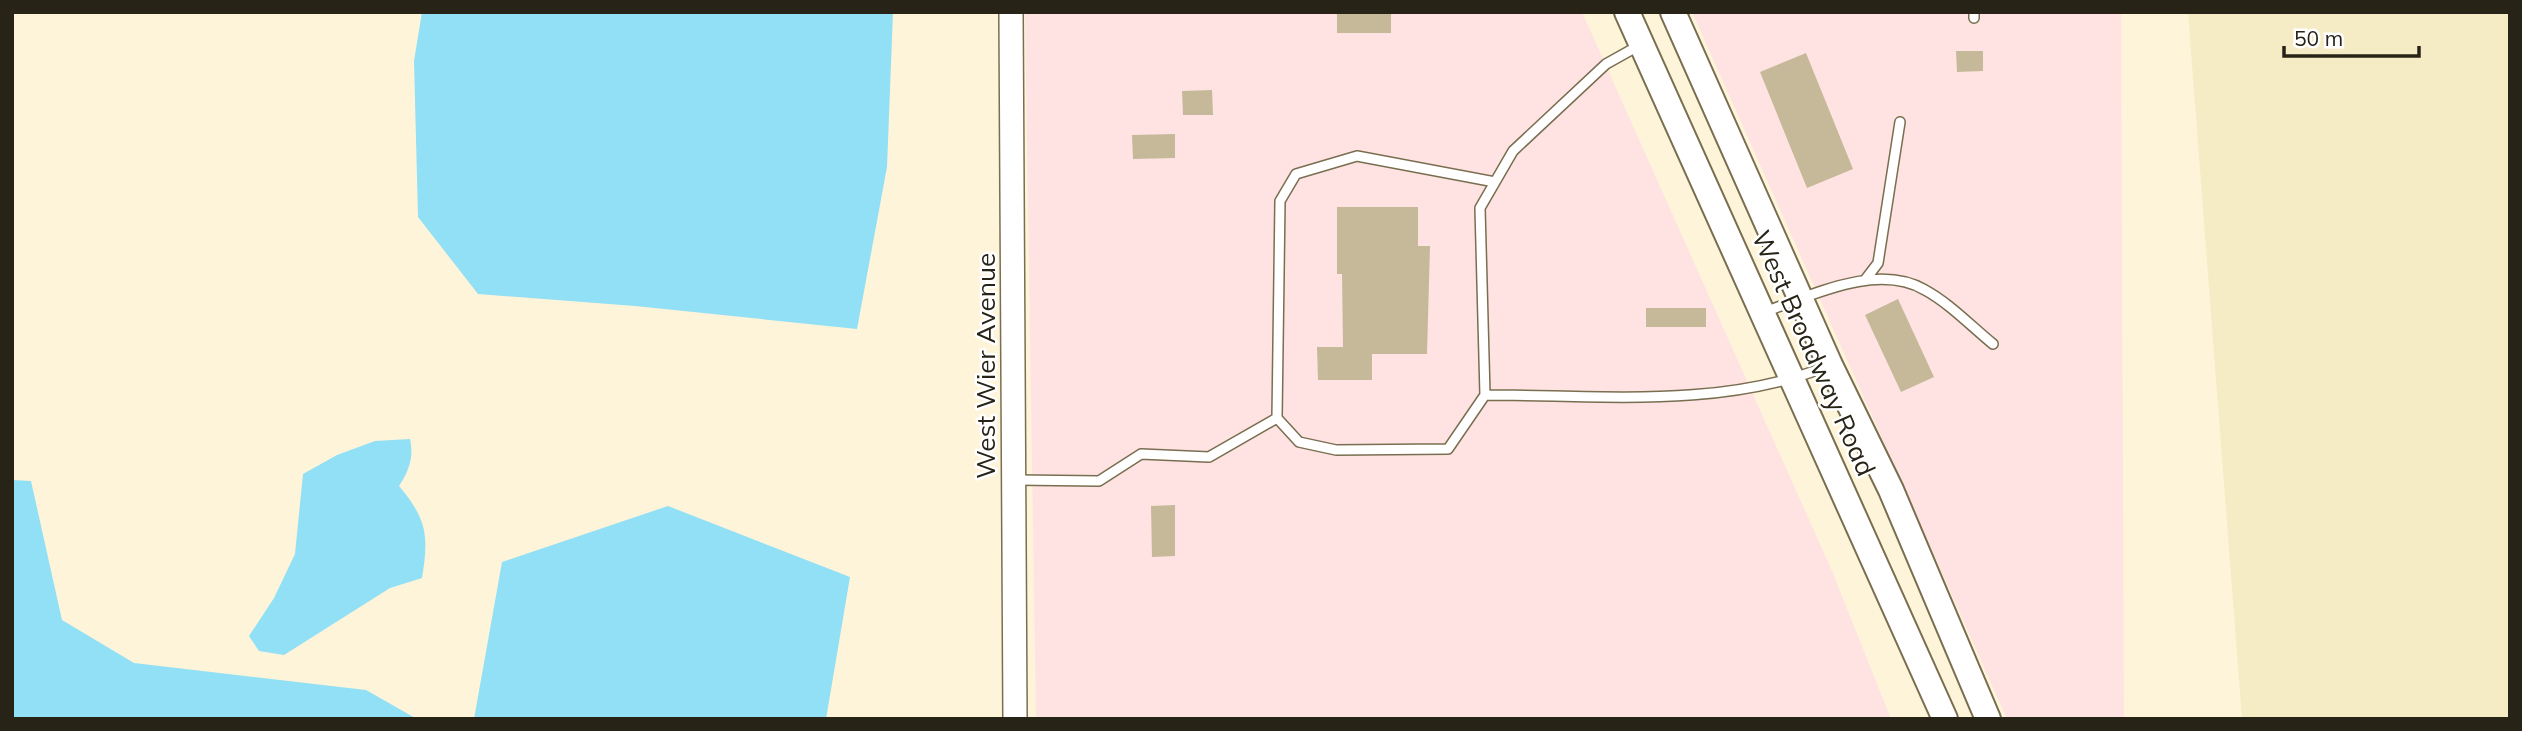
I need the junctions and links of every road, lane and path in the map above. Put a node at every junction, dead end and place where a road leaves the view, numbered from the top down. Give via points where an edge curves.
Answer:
1 (1012, 12) edge
2 (1627, 12) edge
3 (1673, 12) edge
4 (1641, 44) junction
5 (1900, 122) dead end
6 (1495, 182) junction
7 (1865, 280) junction
8 (1802, 299) junction
9 (1763, 312) junction
10 (1993, 344) dead end
11 (1830, 365) junction
12 (1793, 380) junction
13 (1485, 395) junction
14 (1277, 418) junction
15 (1013, 480) junction
16 (1015, 719) edge
17 (1945, 719) edge
18 (1989, 719) edge

1 - 15 street, West Wier Avenue
2 - 4 main road, West Broadway Road
3 - 8 main road, West Broadway Road
4 - 6 lane via 1606,64 1513,151
4 - 9 main road, West Broadway Road
5 - 7 lane via 1878,262
6 - 13 lane via 1480,208
6 - 14 lane via 1357,156 1296,174 1280,201
7 - 8 lane
7 - 10 lane via 1895,280 1925,289
8 - 9 lane
8 - 11 main road, West Broadway Road
9 - 12 main road, West Broadway Road
11 - 12 lane
11 - 18 main road, West Broadway Road via 1891,490
12 - 13 lane via 1717,395
12 - 17 main road, West Broadway Road
13 - 14 lane via 1448,449 1336,450 1299,442
14 - 15 lane via 1209,457 1141,454 1099,481
15 - 16 street, West Wier Avenue

